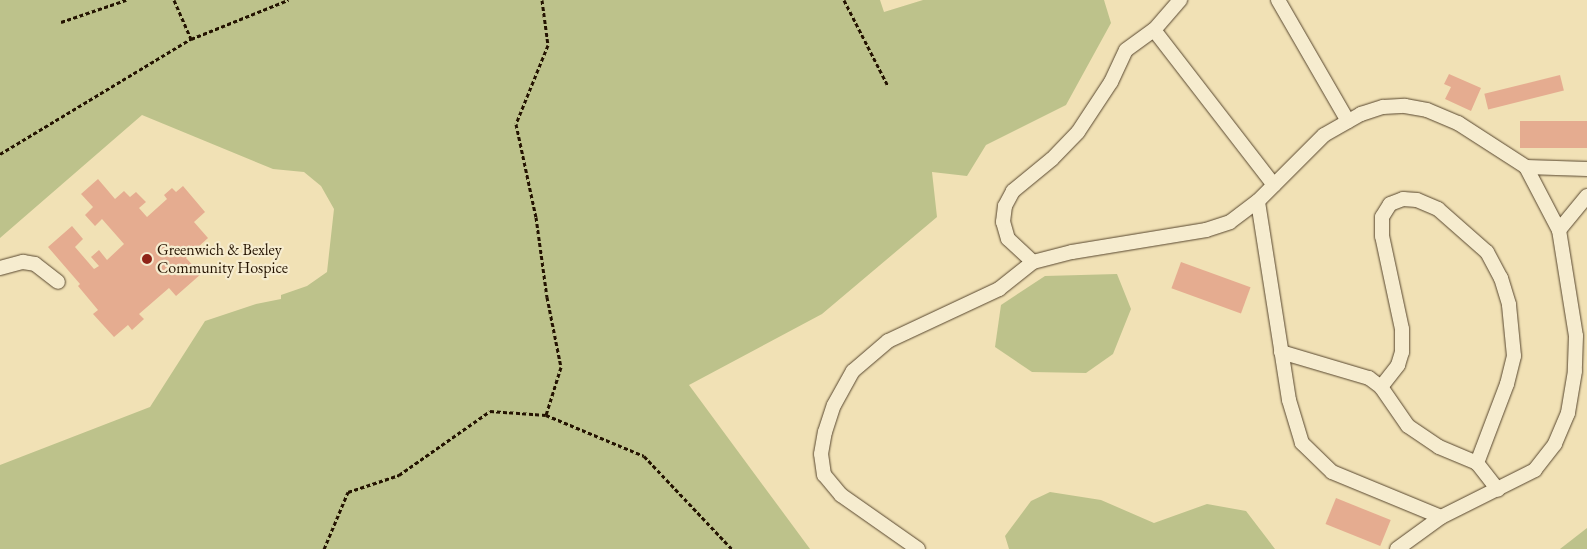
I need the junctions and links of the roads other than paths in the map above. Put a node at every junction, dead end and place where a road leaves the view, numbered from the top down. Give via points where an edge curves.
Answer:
1 (1180, 0) edge
2 (1278, 0) edge
3 (1154, 30) junction
4 (1348, 121) junction
5 (1526, 167) junction
6 (1587, 168) edge
7 (1274, 185) junction
8 (1587, 196) edge
9 (1258, 201) junction
10 (1559, 230) junction
11 (1034, 262) junction
12 (0, 268) edge
13 (58, 282) dead end
14 (1281, 352) junction
15 (1382, 387) junction
16 (1477, 463) junction
17 (1498, 490) junction
18 (1441, 517) junction
19 (918, 549) edge
20 (1397, 549) edge

1 - 3 lane
2 - 4 lane
3 - 7 lane
3 - 11 lane via 1126,50 1111,82 1078,132 1052,159 1012,191 1005,206 1003,222 1008,239
4 - 5 lane via 1382,107 1405,106 1427,110 1458,123
4 - 7 lane via 1324,135
5 - 6 lane
5 - 10 lane
7 - 9 lane
8 - 10 lane
9 - 11 lane via 1230,222 1206,230 1072,252
9 - 14 lane
10 - 17 lane via 1576,336 1575,371 1568,413 1555,444 1534,470
11 - 19 lane via 999,289 888,341 870,353 853,370 834,405 821,454 824,475 841,495
12 - 13 lane via 22,262 35,264
14 - 15 lane via 1369,378
14 - 18 lane via 1296,425 1302,443 1315,458 1332,472
15 - 16 lane via 1408,426 1440,447
15 - 16 lane via 1398,365 1402,336 1382,236 1382,218 1390,204 1404,199 1417,200 1438,209 1487,252 1501,278 1509,305 1514,356 1507,384
16 - 17 lane
17 - 18 lane
18 - 20 lane

